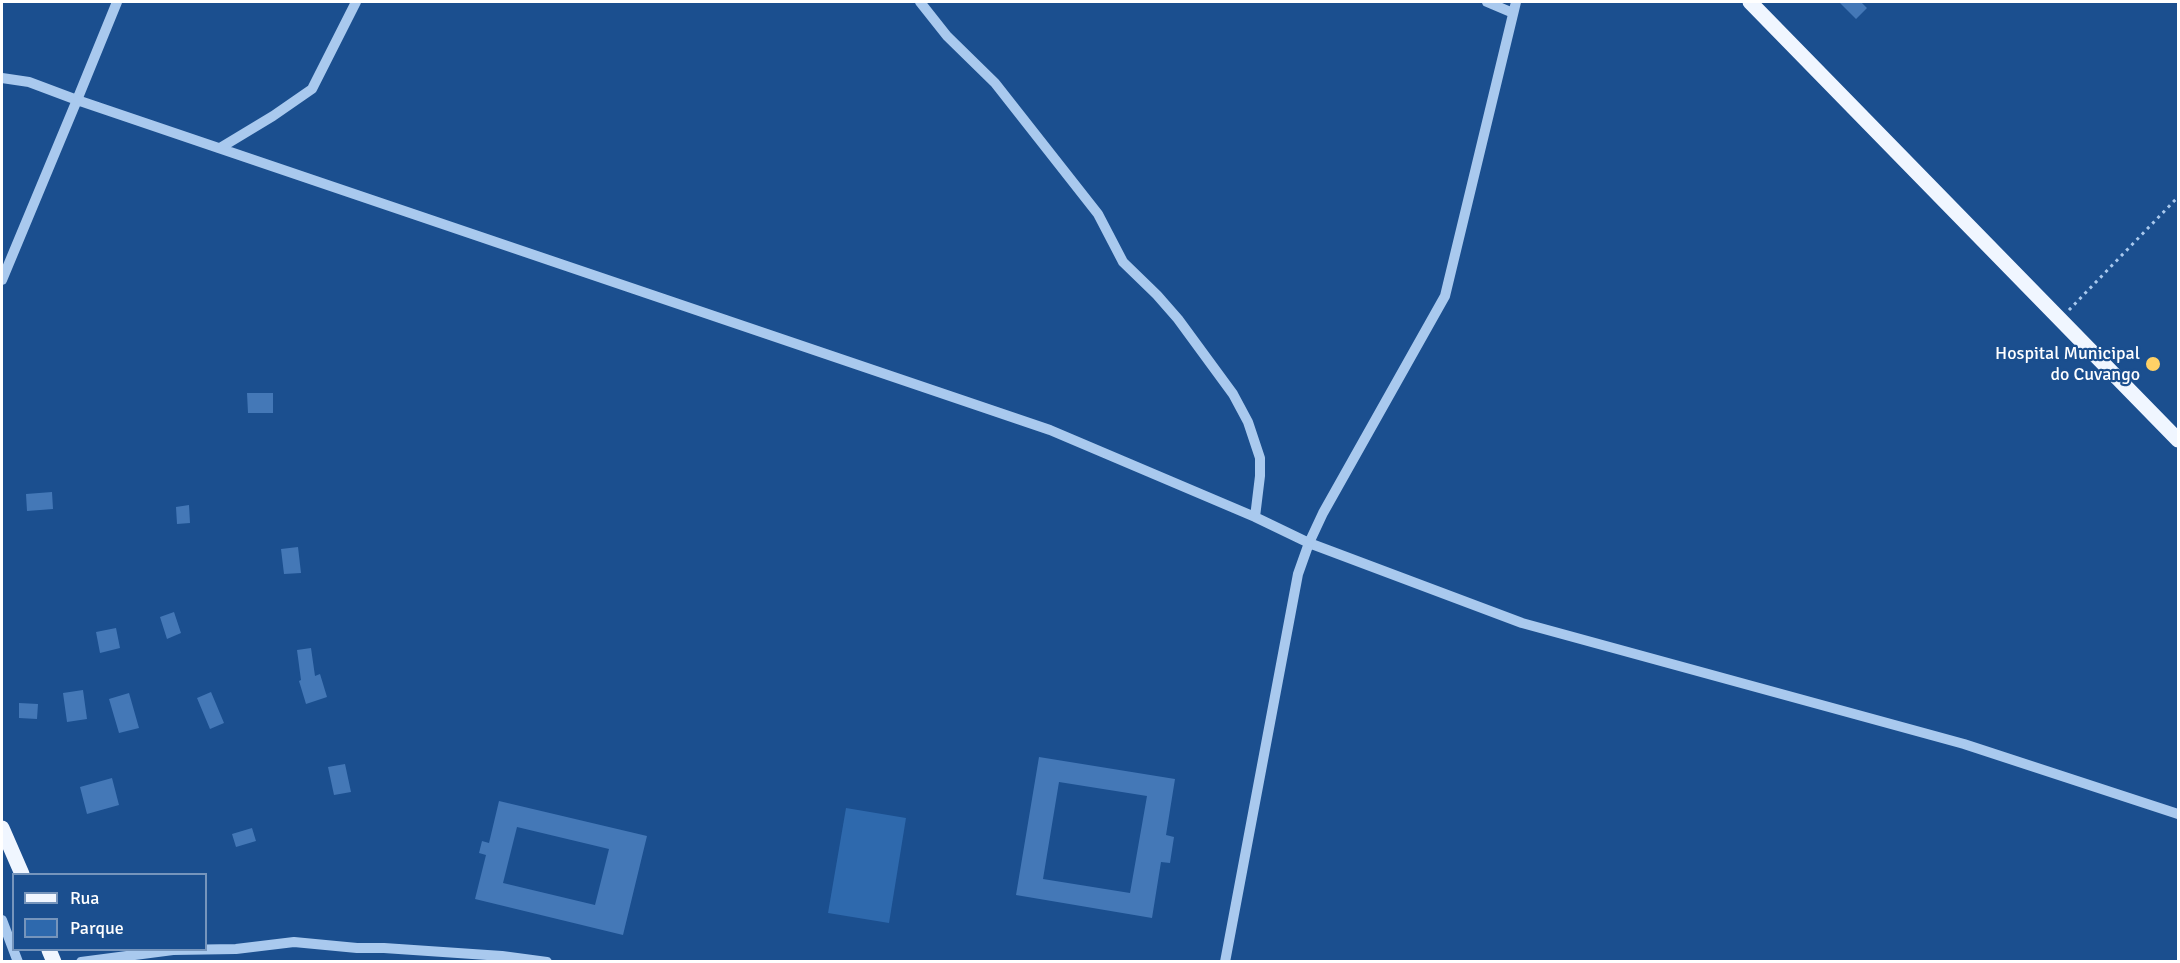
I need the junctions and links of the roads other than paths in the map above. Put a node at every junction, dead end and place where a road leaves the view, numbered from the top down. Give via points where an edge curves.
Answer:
1 (117, 2) edge
2 (356, 2) edge
3 (920, 2) edge
4 (1487, 2) edge
5 (1516, 2) edge
6 (1750, 2) edge
7 (1513, 13) junction
8 (2, 78) edge
9 (77, 100) junction
10 (220, 148) junction
11 (2, 280) edge
12 (2178, 440) edge
13 (1255, 517) junction
14 (1309, 543) junction
15 (2178, 814) edge
16 (2, 828) edge
17 (22, 873) edge
18 (2, 920) edge
19 (12, 946) edge
20 (207, 949) edge
21 (165, 951) edge
22 (81, 962) edge
23 (547, 962) edge
24 (1225, 962) edge

1 - 9 street
2 - 10 street via 312,89
3 - 13 street via 946,36 1014,106 1098,214 1123,262 1171,311 1233,394 1260,458
4 - 7 street
5 - 7 street
6 - 12 main road
7 - 14 street via 1445,296
8 - 9 street via 29,82
9 - 10 street
9 - 11 street
10 - 13 street via 1050,430
13 - 14 street
14 - 15 street via 1522,623 1964,744
14 - 24 street via 1298,574
16 - 17 main road
18 - 19 street
20 - 23 street via 294,942
21 - 22 street

